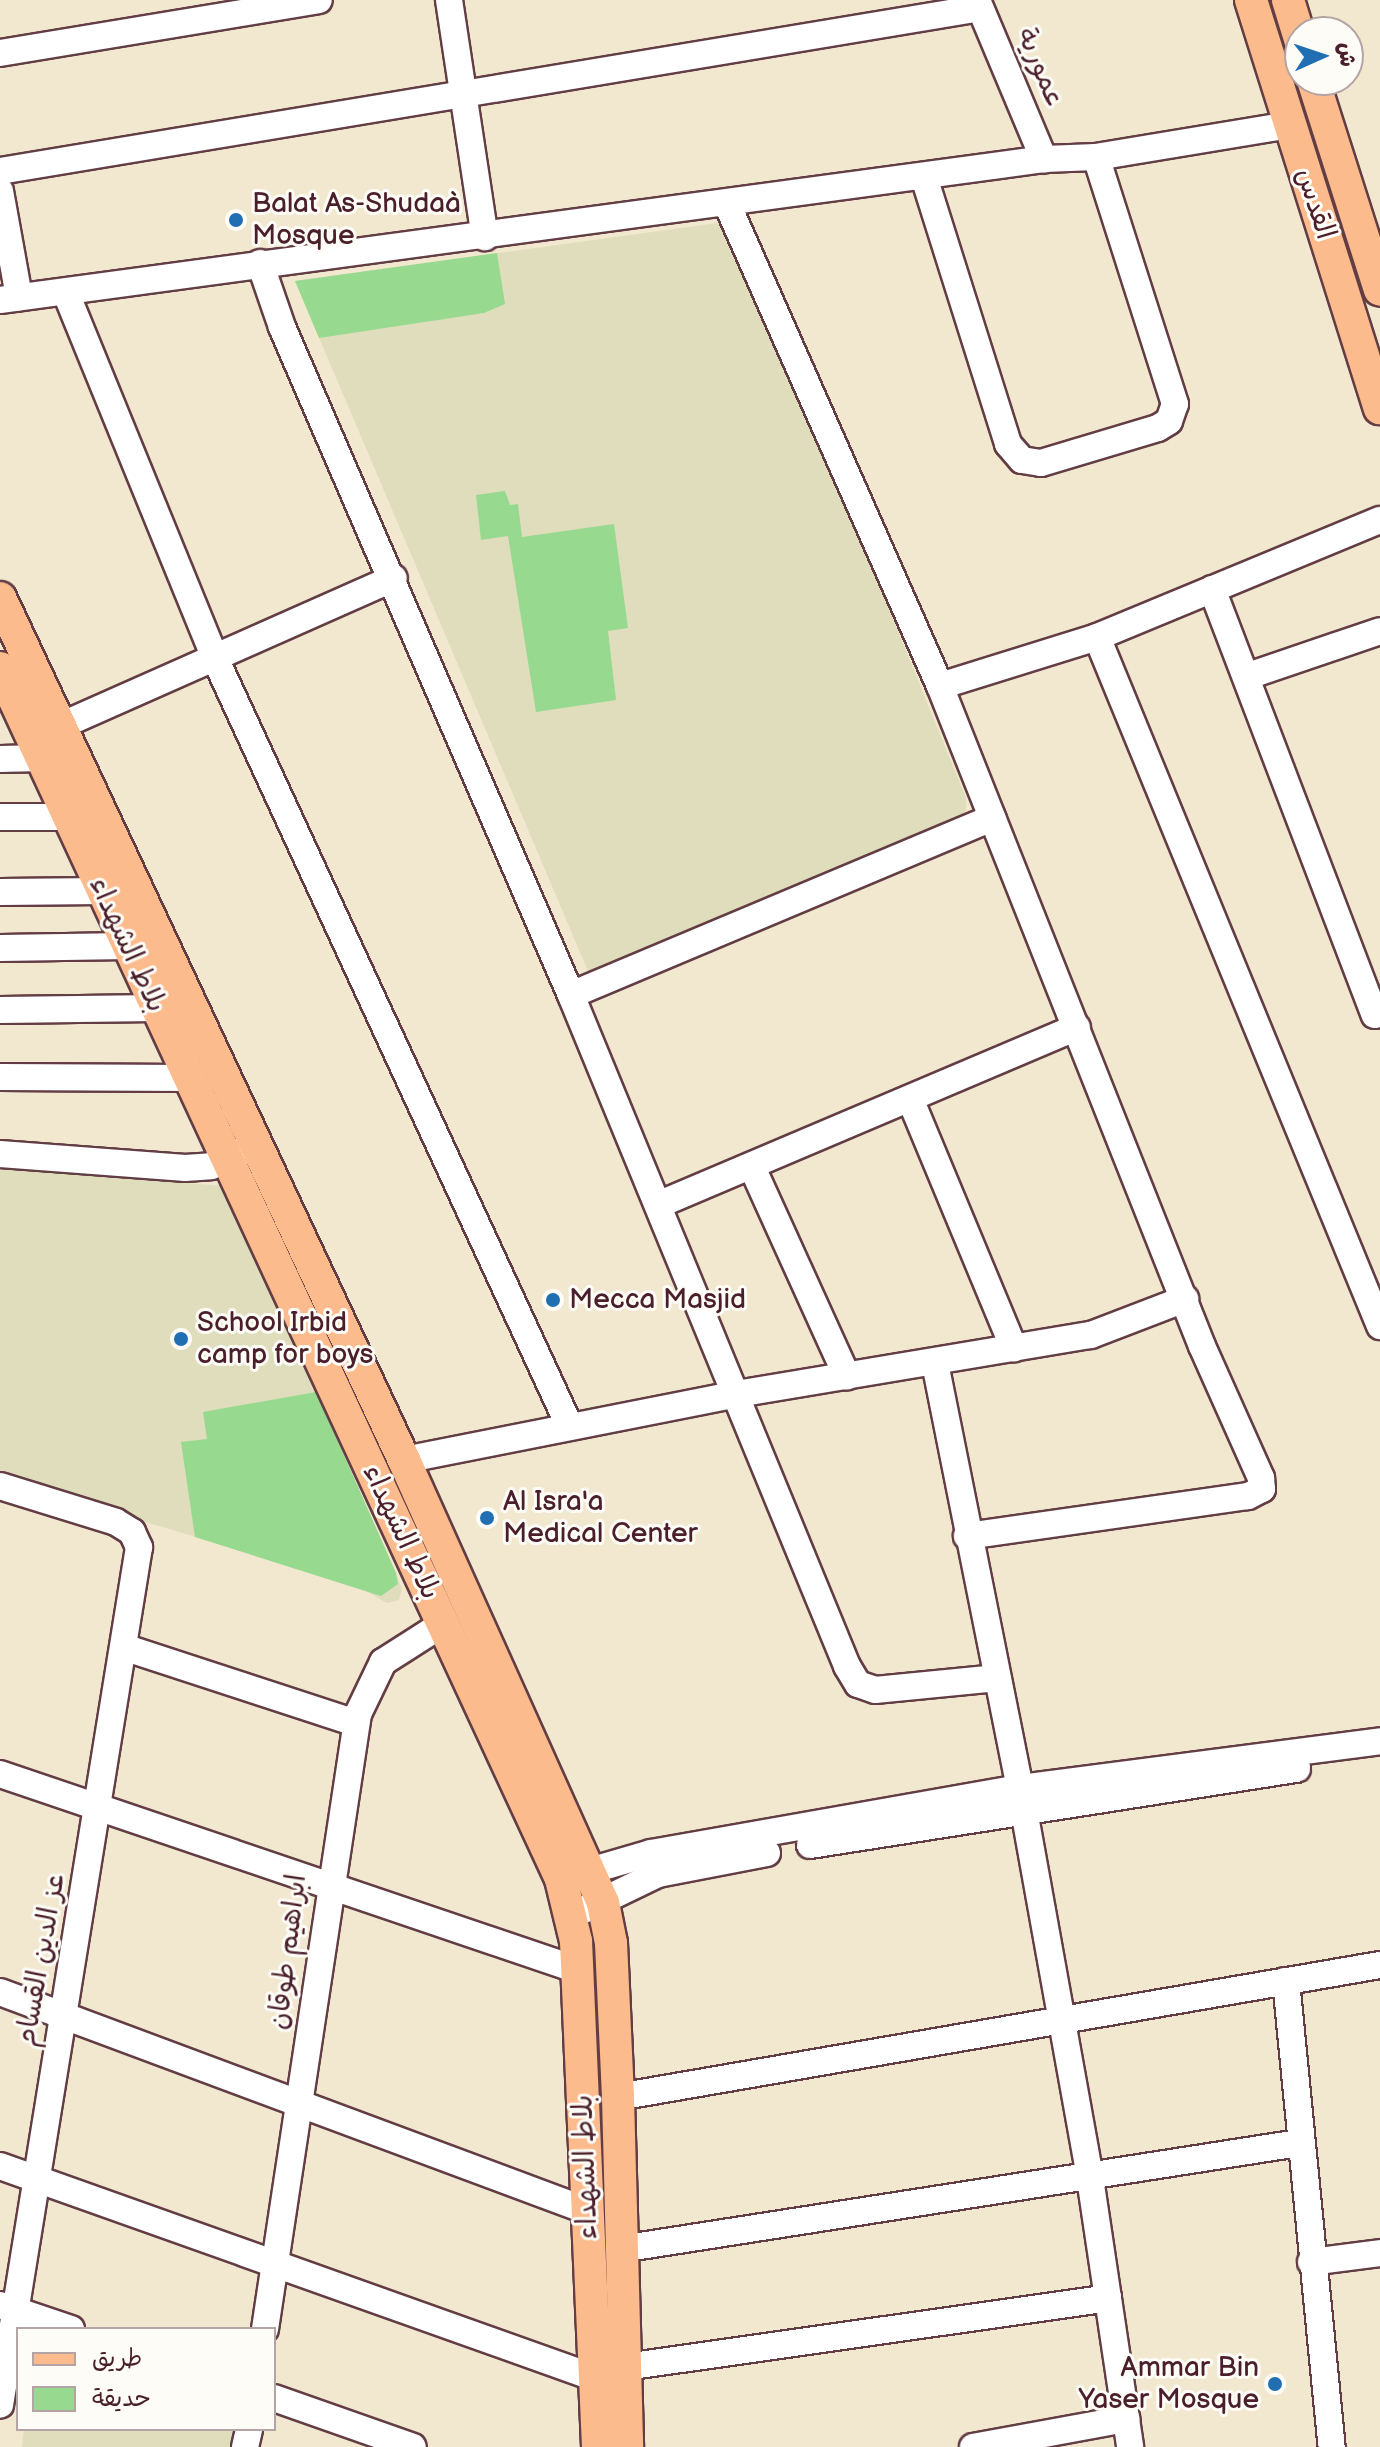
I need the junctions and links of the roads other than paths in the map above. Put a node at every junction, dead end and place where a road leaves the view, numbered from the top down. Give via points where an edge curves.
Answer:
1 (319, 0) edge
2 (449, 0) edge
3 (1251, 0) edge
4 (979, 4) edge
5 (0, 53) edge
6 (464, 90) junction
7 (1318, 96) edge
8 (1289, 125) junction
9 (1096, 157) junction
10 (1044, 159) junction
11 (0, 171) edge
12 (924, 177) junction
13 (0, 191) edge
14 (728, 206) junction
15 (485, 237) junction
16 (260, 263) junction
17 (1380, 290) edge
18 (66, 293) junction
19 (10, 298) edge
20 (1380, 408) edge
21 (1380, 520) edge
22 (394, 578) junction
23 (1212, 589) junction
24 (0, 598) edge
25 (1380, 631) edge
26 (1097, 637) junction
27 (214, 656) junction
28 (1248, 676) junction
29 (4, 685) edge
30 (940, 686) junction
31 (60, 726) junction
32 (42, 758) junction
33 (0, 759) edge
34 (0, 817) edge
35 (67, 817) junction
36 (992, 818) junction
37 (103, 891) junction
38 (0, 892) edge
39 (128, 946) junction
40 (0, 948) edge
41 (1372, 984) edge
42 (571, 995) junction
43 (157, 1008) junction
44 (0, 1010) edge
45 (1375, 1015) dead end
46 (1077, 1027) junction
47 (0, 1077) edge
48 (188, 1078) junction
49 (911, 1101) junction
50 (257, 1143) junction
51 (0, 1154) edge
52 (224, 1160) junction
53 (752, 1167) junction
54 (658, 1205) junction
55 (1185, 1299) junction
56 (1380, 1326) edge
57 (1014, 1348) junction
58 (935, 1363) junction
59 (847, 1376) junction
60 (737, 1394) junction
61 (569, 1425) junction
62 (404, 1460) junction
63 (0, 1486) edge
64 (967, 1536) junction
65 (444, 1623) junction
66 (126, 1648) junction
67 (997, 1678) junction
68 (356, 1723) junction
69 (1380, 1741) edge
70 (1380, 1754) edge
71 (0, 1774) edge
72 (1021, 1800) junction
73 (99, 1809) junction
74 (592, 1870) junction
75 (561, 1879) junction
76 (328, 1882) junction
77 (603, 1903) junction
78 (571, 1916) junction
79 (1380, 1965) edge
80 (578, 1970) junction
81 (1286, 1981) junction
82 (0, 1992) edge
83 (64, 2015) junction
84 (1058, 2022) junction
85 (618, 2097) junction
86 (301, 2108) junction
87 (1299, 2143) junction
88 (0, 2166) edge
89 (1090, 2178) junction
90 (36, 2179) junction
91 (588, 2211) junction
92 (621, 2249) junction
93 (1380, 2253) edge
94 (1311, 2262) junction
95 (275, 2267) junction
96 (1108, 2298) junction
97 (7, 2307) edge
98 (65, 2327) edge
99 (265, 2327) edge
100 (625, 2367) junction
101 (593, 2377) junction
102 (276, 2399) edge
103 (0, 2405) edge
104 (1126, 2419) junction
105 (413, 2447) edge
106 (598, 2447) edge
107 (627, 2447) edge
108 (973, 2447) edge
109 (1130, 2447) edge
110 (1332, 2447) edge

1 - 5 street
2 - 6 street
3 - 8 main road, القدس
4 - 6 street
4 - 10 street, عمورية
6 - 11 street
6 - 15 street
7 - 17 main road, القدس
8 - 9 street
8 - 20 main road, القدس
9 - 10 street
9 - 12 street via 1175,404 1169,421 1158,428 1041,463 1022,460 1008,444
10 - 12 street
12 - 14 street
13 - 19 street
14 - 15 street
14 - 30 street
15 - 16 street
16 - 18 street
16 - 22 street via 282,327
18 - 19 street
18 - 27 street
21 - 23 street
22 - 27 street
22 - 42 street
23 - 26 street
23 - 28 street
24 - 31 main road
25 - 28 street
26 - 30 street
26 - 56 street
27 - 31 street
27 - 61 street
28 - 41 street
29 - 32 main road, بلاط الشهداء
30 - 36 street
31 - 50 main road
32 - 33 street
32 - 35 main road, بلاط الشهداء
34 - 35 street
35 - 37 main road, بلاط الشهداء
36 - 42 street
36 - 46 street
37 - 38 street
37 - 39 main road, بلاط الشهداء
39 - 40 street
39 - 43 main road, بلاط الشهداء
41 - 45 street
42 - 54 street
43 - 44 street
43 - 48 main road, بلاط الشهداء
46 - 49 street
46 - 55 street
47 - 48 street
48 - 52 main road, بلاط الشهداء
49 - 53 street
49 - 57 street
50 - 52 street
50 - 62 main road
51 - 52 street via 185,1168
52 - 65 main road, بلاط الشهداء
53 - 54 street
53 - 59 street
54 - 60 street
55 - 57 street via 1091,1335
55 - 64 street via 1260,1471 1262,1489 1248,1496
57 - 58 street
58 - 59 street
58 - 64 street
59 - 60 street
60 - 61 street
60 - 67 street via 858,1684 898,1692
61 - 62 street
62 - 74 main road
63 - 66 street, عز الدين القسام via 116,1522 132,1532 139,1547 139,1573
64 - 67 street
65 - 68 street, ابراهيم طوقان via 383,1662 368,1683
65 - 75 main road, بلاط الشهداء
66 - 68 street
66 - 73 street, عز الدين القسام
67 - 72 street
68 - 76 street, ابراهيم طوقان
69 - 72 street
70 - 72 street
71 - 73 street
72 - 74 street via 651,1853
72 - 77 street via 690,1866 658,1874
72 - 84 street
73 - 76 street
73 - 83 street, عز الدين القسام
74 - 75 street
74 - 77 main road
75 - 78 main road, بلاط الشهداء
76 - 80 street
76 - 86 street, ابراهيم طوقان
77 - 78 street
77 - 85 main road via 611,1943
78 - 80 main road, بلاط الشهداء
79 - 81 street
80 - 91 main road, بلاط الشهداء
81 - 84 street
81 - 87 street
82 - 83 street
83 - 86 street
83 - 90 street, عز الدين القسام
84 - 85 street
84 - 89 street
85 - 92 main road
86 - 91 street
86 - 95 street, ابراهيم طوقان
87 - 89 street
87 - 94 street
88 - 90 street
89 - 92 street
89 - 96 street
90 - 95 street
90 - 97 street, عز الدين القسام
91 - 101 main road, بلاط الشهداء
92 - 100 main road
93 - 94 street
94 - 110 street
95 - 99 street, ابراهيم طوقان
95 - 101 street
96 - 100 street
96 - 104 street
97 - 98 street
97 - 103 street, عز الدين القسام
100 - 107 main road
101 - 106 main road, بلاط الشهداء
102 - 105 street
104 - 108 street
104 - 109 street

